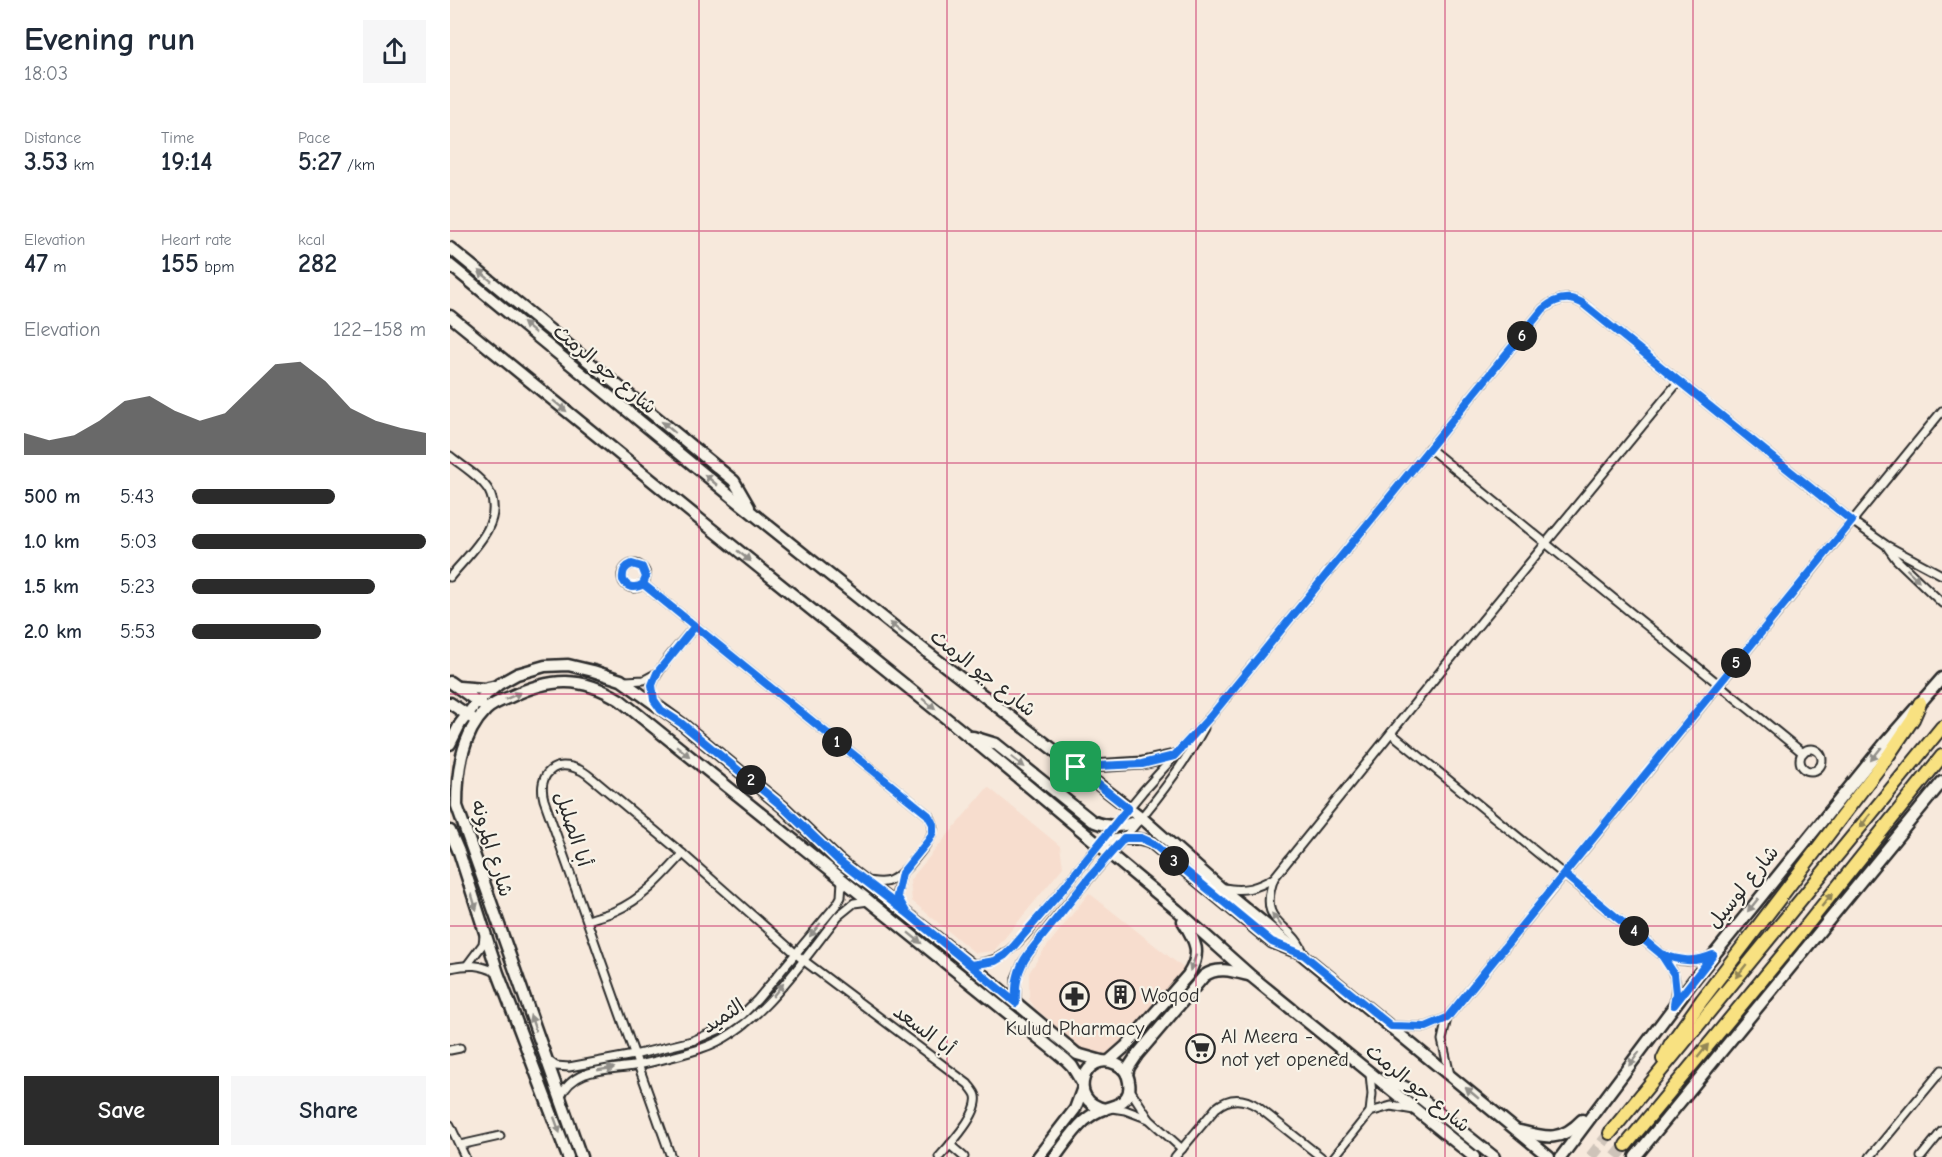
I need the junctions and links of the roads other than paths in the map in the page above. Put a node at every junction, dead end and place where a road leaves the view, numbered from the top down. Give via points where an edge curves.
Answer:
1 (450, 248) edge
2 (450, 265) edge
3 (450, 316) edge
4 (1679, 381) junction
5 (1942, 411) edge
6 (1429, 448) junction
7 (450, 456) edge
8 (752, 512) junction
9 (1852, 521) junction
10 (1546, 543) junction
11 (1886, 546) junction
12 (1942, 575) edge
13 (450, 577) edge
14 (643, 584) dead end
15 (1942, 603) edge
16 (695, 626) junction
17 (657, 673) junction
18 (1942, 678) edge
19 (621, 680) junction
20 (453, 684) edge
21 (499, 684) junction
22 (1719, 685) junction
23 (477, 702) junction
24 (450, 703) edge
25 (1920, 703) junction
26 (487, 709) junction
27 (661, 710) junction
28 (467, 715) junction
29 (1211, 716) junction
30 (477, 721) junction
31 (1942, 727) edge
32 (1391, 733) junction
33 (967, 735) junction
34 (450, 744) edge
35 (1803, 753) dead end
36 (1174, 756) junction
37 (1942, 756) edge
38 (1076, 767) junction
39 (1942, 782) edge
40 (1128, 808) junction
41 (454, 813) edge
42 (1142, 818) junction
43 (1114, 825) junction
44 (450, 831) edge
45 (1124, 838) junction
46 (450, 843) edge
47 (1097, 844) junction
48 (459, 852) junction
49 (683, 854) junction
50 (1109, 854) junction
51 (902, 873) junction
52 (1564, 874) junction
53 (1274, 878) junction
54 (842, 880) junction
55 (867, 881) junction
56 (1221, 888) junction
57 (870, 902) junction
58 (1178, 910) junction
59 (906, 912) junction
60 (588, 920) junction
61 (484, 933) junction
62 (796, 954) junction
63 (1661, 954) junction
64 (1304, 955) junction
65 (1713, 955) junction
66 (803, 960) junction
67 (468, 964) junction
68 (971, 965) junction
69 (450, 968) edge
70 (498, 973) junction
71 (1251, 976) junction
72 (1016, 1003) junction
73 (1674, 1005) junction
74 (1447, 1018) junction
75 (1391, 1026) junction
76 (460, 1048) dead end
77 (450, 1050) edge
78 (634, 1055) junction
79 (545, 1057) junction
80 (1105, 1061) junction
81 (638, 1065) junction
82 (1942, 1070) edge
83 (1369, 1072) junction
84 (1127, 1074) junction
85 (1450, 1075) junction
86 (1656, 1075) junction
87 (1383, 1083) junction
88 (1082, 1087) junction
89 (1130, 1088) junction
90 (560, 1098) junction
91 (1600, 1104) junction
92 (1108, 1108) junction
93 (1416, 1110) junction
94 (1370, 1112) junction
95 (1149, 1119) junction
96 (450, 1125) edge
97 (1517, 1131) junction
98 (1942, 1131) edge
99 (1610, 1133) tunnel mouth
100 (500, 1136) dead end
101 (460, 1145) junction
102 (950, 1145) junction
103 (1626, 1145) tunnel mouth
104 (1182, 1149) junction
105 (465, 1157) edge
106 (568, 1157) edge
107 (581, 1157) edge
108 (671, 1157) edge
109 (939, 1157) edge
110 (964, 1157) edge
111 (1038, 1157) edge
112 (1055, 1157) edge
113 (1175, 1157) edge
114 (1321, 1157) edge
115 (1334, 1157) edge
116 (1474, 1157) edge
117 (1494, 1157) edge
118 (1549, 1157) edge
119 (1561, 1157) edge
120 (1635, 1157) tunnel mouth
121 (1870, 1157) edge
122 (1921, 1157) edge

8 -> 1 street via 734,482
8 -> 2 street, شارع جو الرمث
3 -> 33 street, شارع جو الرمث
4 - 6 street via 1582,303 1559,299 1543,309
4 - 9 street
4 - 10 street
5 - 9 street
6 - 10 street
6 - 29 street
7 - 13 street via 489,491 493,510 488,531
38 -> 8 street, شارع جو الرمث
9 - 11 street
9 - 22 street
10 - 22 street
10 - 32 street
11 - 12 street
11 -> 15 street
14 - 16 street
16 - 17 street
16 - 51 street via 928,815 933,832
17 - 19 street via 644,680
17 - 27 street via 652,693
18 - 25 street, شارع لوسيل
19 - 21 street via 593,670 551,665 517,674
19 - 27 street
20 - 21 street via 484,689
20 - 23 street
21 - 23 street
22 - 35 street
22 - 52 street
23 - 26 street
23 - 28 street
24 - 28 street
25 -> 65 street, شارع لوسيل
25 - 86 highway via 1869,781 1686,1022
26 - 30 street, شارع المرونه
26 -> 54 street, شارع المرونه via 515,694 565,681 611,694
27 - 55 street via 783,807 838,860
28 - 30 street
28 - 34 street
29 - 36 street
29 - 42 street
30 - 41 street, شارع المرونه via 460,760
31 -> 86 highway
32 - 52 street
32 - 53 street
33 -> 43 street via 996,744 1092,821
33 - 47 street, شارع جو الرمث
36 - 38 street via 1142,764
36 - 40 street
103 -> 37 highway
38 - 40 street, شارع جو الرمث
39 - 120 street
40 - 42 street, شارع جو الرمث
40 - 43 street
79 -> 41 street, شارع المرونه
42 - 43 street via 1132,825
42 - 45 street
42 - 56 street, شارع جو الرمث
43 - 47 street
44 - 48 street, شارع المرونه
45 - 47 street
45 - 50 street
45 - 64 street via 1152,843 1272,942
46 - 48 street
47 - 50 street, شارع جو الرمث
47 - 68 street via 1005,955
48 -> 61 street, شارع المرونه
49 - 60 street via 642,895 614,912
49 - 60 street, أبا الصليل via 581,770 556,767 547,772 541,791
49 - 62 street, أبا الصليل
50 - 58 street, شارع جو الرمث
50 - 72 street via 1023,962 1016,978
51 - 55 street via 882,883
51 - 59 street via 897,896
52 - 63 street
52 - 74 street
53 - 56 street via 1250,890
64 -> 53 street via 1297,940 1273,917 1269,899
54 - 57 street, شارع المرونه
54 -> 62 street, الثميد via 837,904
55 - 59 street
56 - 64 street, شارع جو الرمث
57 - 66 street, الثميد via 856,902 843,911
57 -> 88 street, شارع المرونه via 1070,1064
58 - 71 street, شارع جو الرمث
58 -> 80 street via 1196,944 1193,967 1126,1046
59 - 68 street
60 - 78 street, أبا الصليل
61 - 67 street via 483,944
61 - 70 street, شارع المرونه
62 - 66 street, أبا الصليل
62 - 78 street, الثميد via 757,1000 725,1027 692,1041
63 - 65 street via 1688,961
63 - 73 street via 1674,974
64 - 75 street, شارع جو الرمث
65 - 73 street, شارع لوسيل
81 -> 66 street, الثميد via 703,1048 731,1035 762,1009
66 - 102 street, أبا السعد via 960,1077 976,1094 974,1112
67 - 69 street
67 - 70 street
68 - 72 street
70 -> 106 street, شارع المرونه
71 - 83 street, شارع جو الرمث
71 - 84 street via 1220,970 1209,972 1137,1055
72 - 80 street via 1077,1054
73 -> 91 street, شارع لوسيل
74 - 75 street via 1426,1027
74 - 85 street via 1443,1046
75 - 85 street, شارع جو الرمث
76 - 77 street
78 - 79 street, الثميد via 569,1067 556,1066
78 - 81 street, أبا الصليل
79 - 90 street, شارع المرونه
80 - 84 street via 1120,1066
80 - 88 street via 1090,1067
90 -> 81 street, الثميد via 581,1075
81 - 108 street
82 - 121 street
83 - 87 street, شارع جو الرمث
83 - 94 street
84 - 89 street
97 -> 85 street, شارع جو الرمث
86 - 99 highway
87 - 93 street, شارع جو الرمث
87 - 117 street via 1409,1089
88 - 92 street via 1088,1101
88 - 111 street via 1075,1109
89 - 92 street via 1124,1101
89 - 95 street
90 - 107 street, شارع المرونه
91 - 97 street via 1560,1136
91 - 119 street, شارع لوسيل
92 - 95 street
92 - 112 street via 1083,1122
93 - 94 street via 1391,1106
93 - 116 street, شارع جو الرمث
94 - 115 street
95 - 104 street
96 - 101 street
97 - 118 street, شارع جو الرمث
98 - 122 street
100 - 101 street
101 - 105 street
102 - 109 street, أبا السعد
102 - 110 street
104 - 113 street
104 - 114 street via 1216,1108 1234,1099 1258,1107

